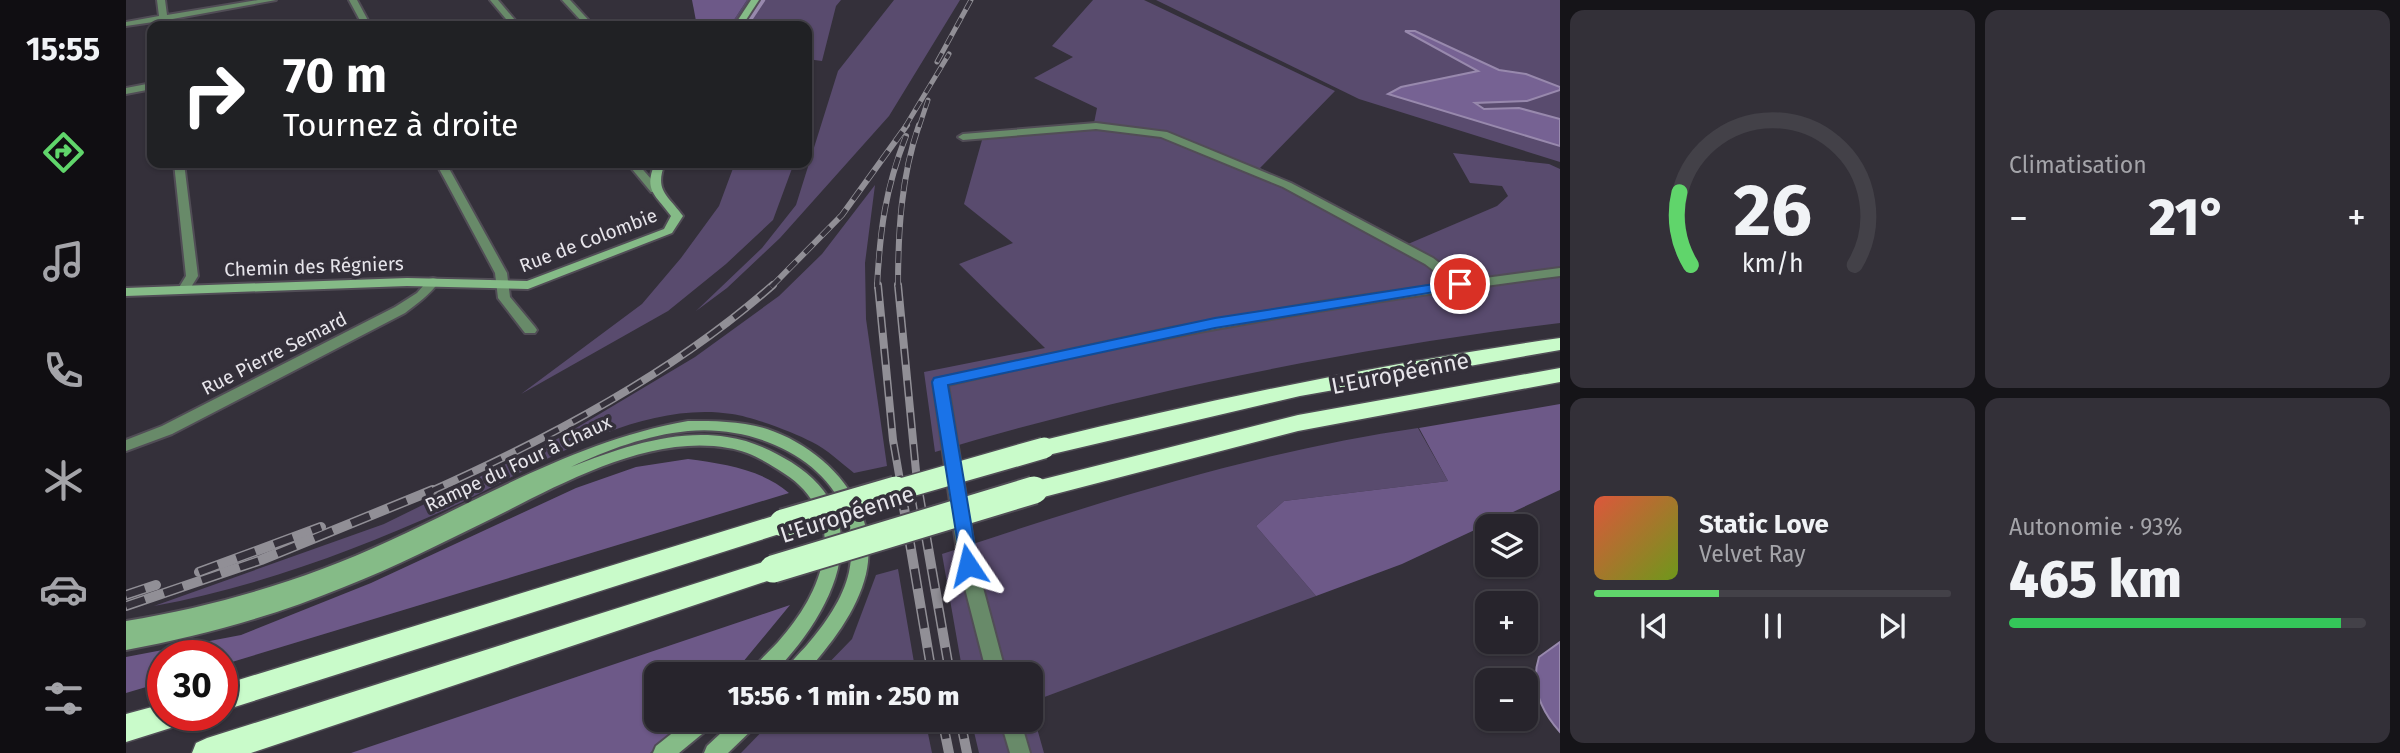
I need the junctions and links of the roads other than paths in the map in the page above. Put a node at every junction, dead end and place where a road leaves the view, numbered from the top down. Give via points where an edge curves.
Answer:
1 (161, 0) edge
2 (272, 0) edge
3 (353, 0) edge
4 (494, 0) edge
5 (566, 0) edge
6 (755, 0) edge
7 (163, 21) edge
8 (168, 21) edge
9 (364, 21) edge
10 (512, 21) edge
11 (585, 21) edge
12 (741, 21) edge
13 (147, 23) edge
14 (126, 24) edge
15 (147, 87) edge
16 (126, 90) edge
17 (963, 138) dead end
18 (180, 168) edge
19 (444, 168) edge
20 (636, 168) edge
21 (658, 168) edge
22 (655, 190) junction
23 (1560, 272) edge
24 (433, 282) junction
25 (1460, 284) junction
26 (504, 285) junction
27 (184, 289) junction
28 (128, 294) edge
29 (530, 330) dead end
30 (1560, 344) edge
31 (1560, 375) edge
32 (126, 446) edge
33 (126, 629) edge
34 (126, 642) edge
35 (771, 662) edge
36 (803, 662) edge
37 (994, 662) edge
38 (238, 693) edge
39 (147, 722) edge
40 (126, 728) edge
41 (690, 732) edge
42 (736, 732) edge
43 (1014, 732) edge
44 (207, 753) edge
45 (663, 753) edge
46 (714, 753) edge
47 (1020, 753) edge

1 - 7 street
2 - 8 street
3 - 9 street
4 - 10 street
5 - 11 street
6 - 12 main road
13 - 14 street
15 - 16 street
17 - 25 street via 1096,126 1163,134 1287,185 1429,261
18 - 27 street via 192,276
19 - 26 street
20 - 22 street
21 - 22 main road
22 - 26 main road, Rue de Colombie via 677,216 668,231 535,283
23 - 25 street
24 - 26 main road, Chemin des Régniers
24 - 27 main road, Chemin des Régniers
24 - 32 street, Rue Pierre Semard via 400,310 167,430
25 - 37 street via 1215,323 940,382 966,554
26 - 29 street via 504,298
27 - 28 main road, Chemin des Régniers
30 - 38 highway, L'Européenne, bridge via 1285,392 1044,448 783,523
31 - 44 highway, L'Européenne, bridge via 1298,423 931,519
33 - 36 main road, Rampe du Four à Chaux via 253,600 330,573 610,443 672,427 727,426 777,439 816,462 844,493 858,526 860,555 847,599 825,637
34 - 35 main road, Rampe du Four à Chaux via 290,600 382,563 588,467 652,446 705,440 754,449 781,462 807,481 831,522 834,546 822,593 794,638
39 - 40 highway
41 - 45 main road
42 - 46 main road
43 - 47 street

